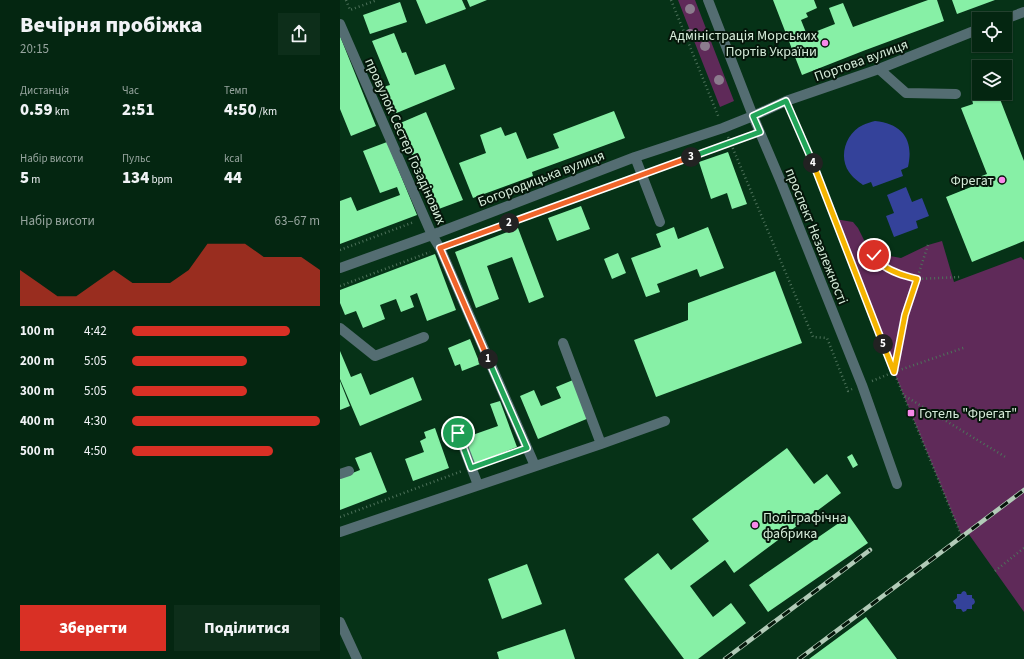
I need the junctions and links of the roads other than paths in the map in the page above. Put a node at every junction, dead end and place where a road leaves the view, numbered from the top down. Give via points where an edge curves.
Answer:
1 (708, 0) edge
2 (1024, 12) edge
3 (1012, 16) edge
4 (340, 24) edge
5 (972, 33) edge
6 (879, 69) junction
7 (956, 94) dead end
8 (753, 116) junction
9 (635, 157) junction
10 (660, 222) dead end
11 (432, 235) junction
12 (340, 268) edge
13 (340, 328) edge
14 (424, 337) dead end
15 (563, 343) dead end
16 (665, 421) dead end
17 (458, 433) dead end
18 (601, 444) junction
19 (534, 466) junction
20 (897, 484) dead end
21 (478, 485) junction
22 (340, 532) edge
23 (340, 622) edge
24 (358, 659) edge

1 - 8 street, проспект Незалежності
2 - 3 street
4 - 11 street, провулок Сестер Гозадінових
5 - 6 street, Портова вулиця
6 - 7 street via 906,93
6 - 8 street, Портова вулиця via 786,101
8 - 9 street, Богородицька вулиця
8 - 20 street, проспект Незалежності via 862,385
9 - 10 street
9 - 11 street, Богородицька вулиця
11 - 12 street, Богородицька вулиця
11 - 19 street, провулок Сестер Гозадінових via 440,248
13 - 14 street via 375,356
15 - 18 street
16 - 18 street
17 - 21 street
18 - 19 street
19 - 21 street
21 - 22 street
23 - 24 street

